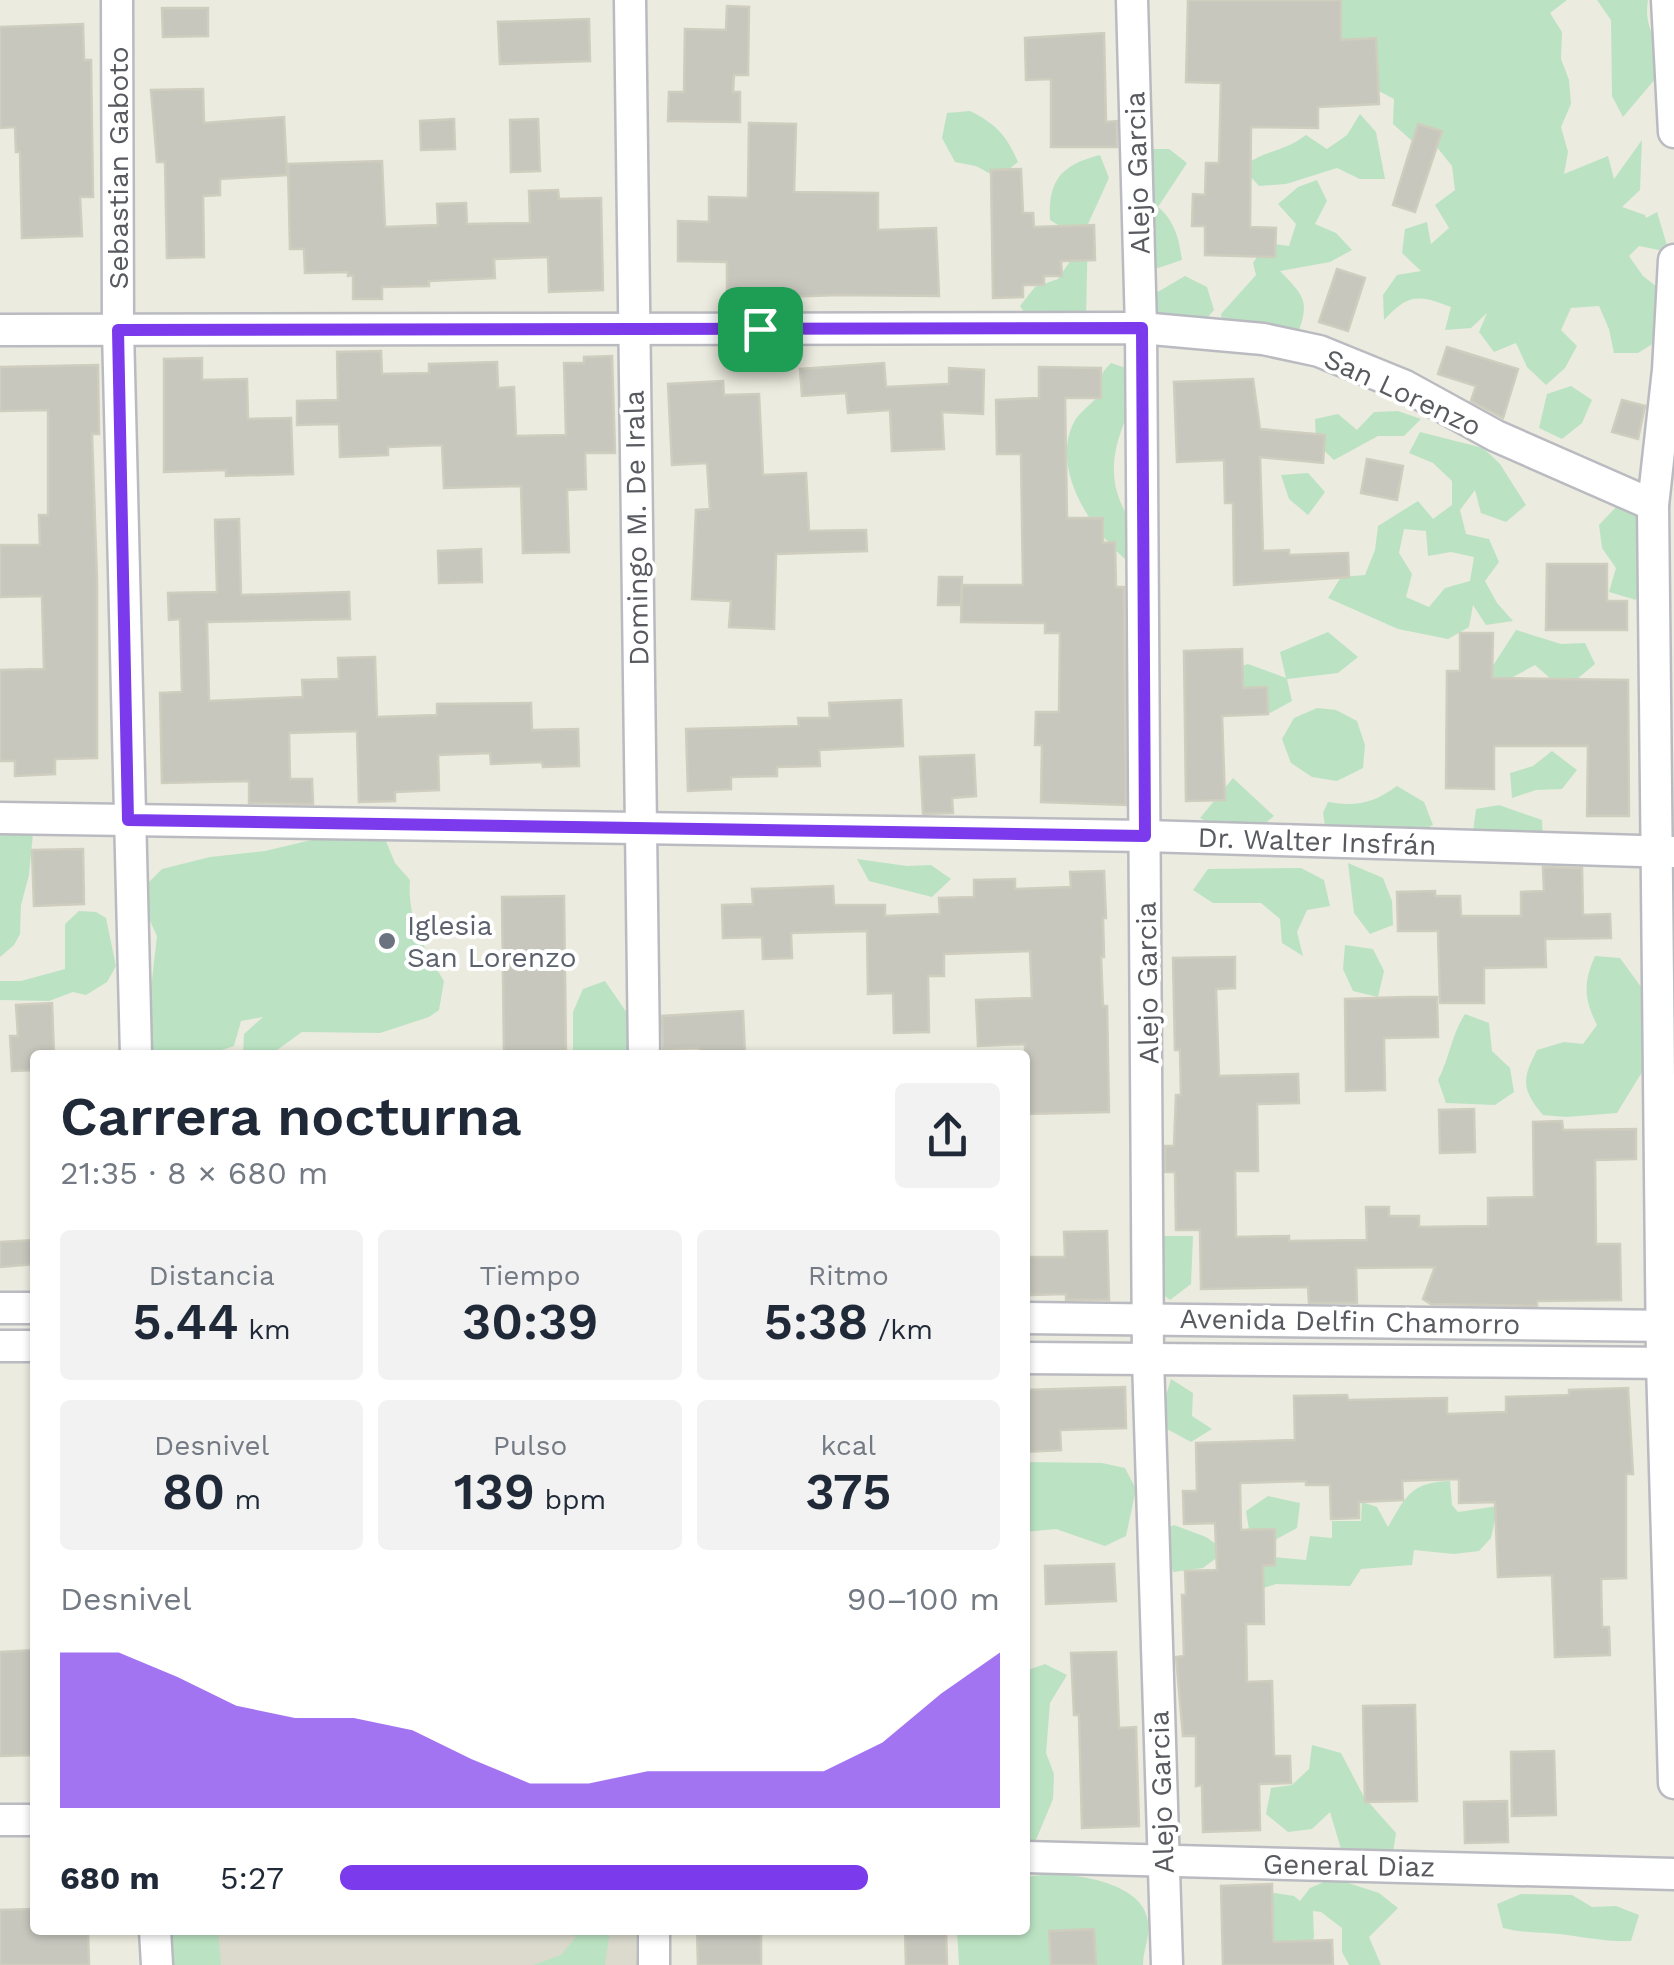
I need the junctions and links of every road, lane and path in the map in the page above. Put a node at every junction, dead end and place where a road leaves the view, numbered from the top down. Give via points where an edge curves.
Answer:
1 (117, 0) edge
2 (630, 0) edge
3 (1132, 0) edge
4 (1667, 0) edge
5 (1674, 132) edge
6 (1674, 260) edge
7 (1142, 328) junction
8 (633, 329) junction
9 (0, 330) edge
10 (118, 330) junction
11 (1653, 505) junction
12 (0, 818) edge
13 (128, 820) junction
14 (641, 826) junction
15 (1145, 836) junction
16 (1665, 852) edge
17 (136, 1050) edge
18 (644, 1050) edge
19 (0, 1308) edge
20 (30, 1308) edge
21 (1030, 1318) edge
22 (1150, 1319) junction
23 (1668, 1326) edge
24 (0, 1346) edge
25 (30, 1346) edge
26 (1030, 1358) edge
27 (1148, 1359) junction
28 (1668, 1363) edge
29 (1674, 1783) edge
30 (0, 1820) edge
31 (30, 1820) edge
32 (1030, 1856) edge
33 (1164, 1860) junction
34 (1674, 1874) edge
35 (156, 1935) edge
36 (654, 1935) edge
37 (157, 1965) edge
38 (654, 1965) edge
39 (1168, 1965) edge

1 - 10 street, Sebastian Gaboto
2 - 8 street, Domingo M. De Irala
3 - 7 street, Alejo Garcia
4 - 5 street
6 - 11 street
7 - 8 street, San Lorenzo
7 - 11 street, San Lorenzo via 1263,338 1319,351
7 - 15 street, Alejo Garcia
8 - 10 street, San Lorenzo
8 - 14 street, Domingo M. De Irala
9 - 10 street, San Lorenzo
10 - 13 street, Sebastian Gaboto
11 - 16 street
12 - 13 street, Dr. Walter Insfrán
13 - 14 street, Dr. Walter Insfrán
13 - 17 street, Sebastian Gaboto
14 - 15 street, Dr. Walter Insfrán
14 - 18 street, Domingo M. De Irala
15 - 16 street, Dr. Walter Insfrán
15 - 22 street, Alejo Garcia
16 - 23 street
19 - 20 street
21 - 22 street, Avenida Delfin Chamorro
22 - 23 street, Avenida Delfin Chamorro
22 - 27 street, Alejo Garcia
23 - 28 street
24 - 25 street
26 - 27 street, Avenida Delfin Chamorro
27 - 28 street, Avenida Delfin Chamorro
27 - 33 street, Alejo Garcia
28 - 29 street
30 - 31 street
32 - 33 street, General Diaz
33 - 34 street, General Diaz
33 - 39 street, Alejo Garcia
35 - 37 street
36 - 38 street

